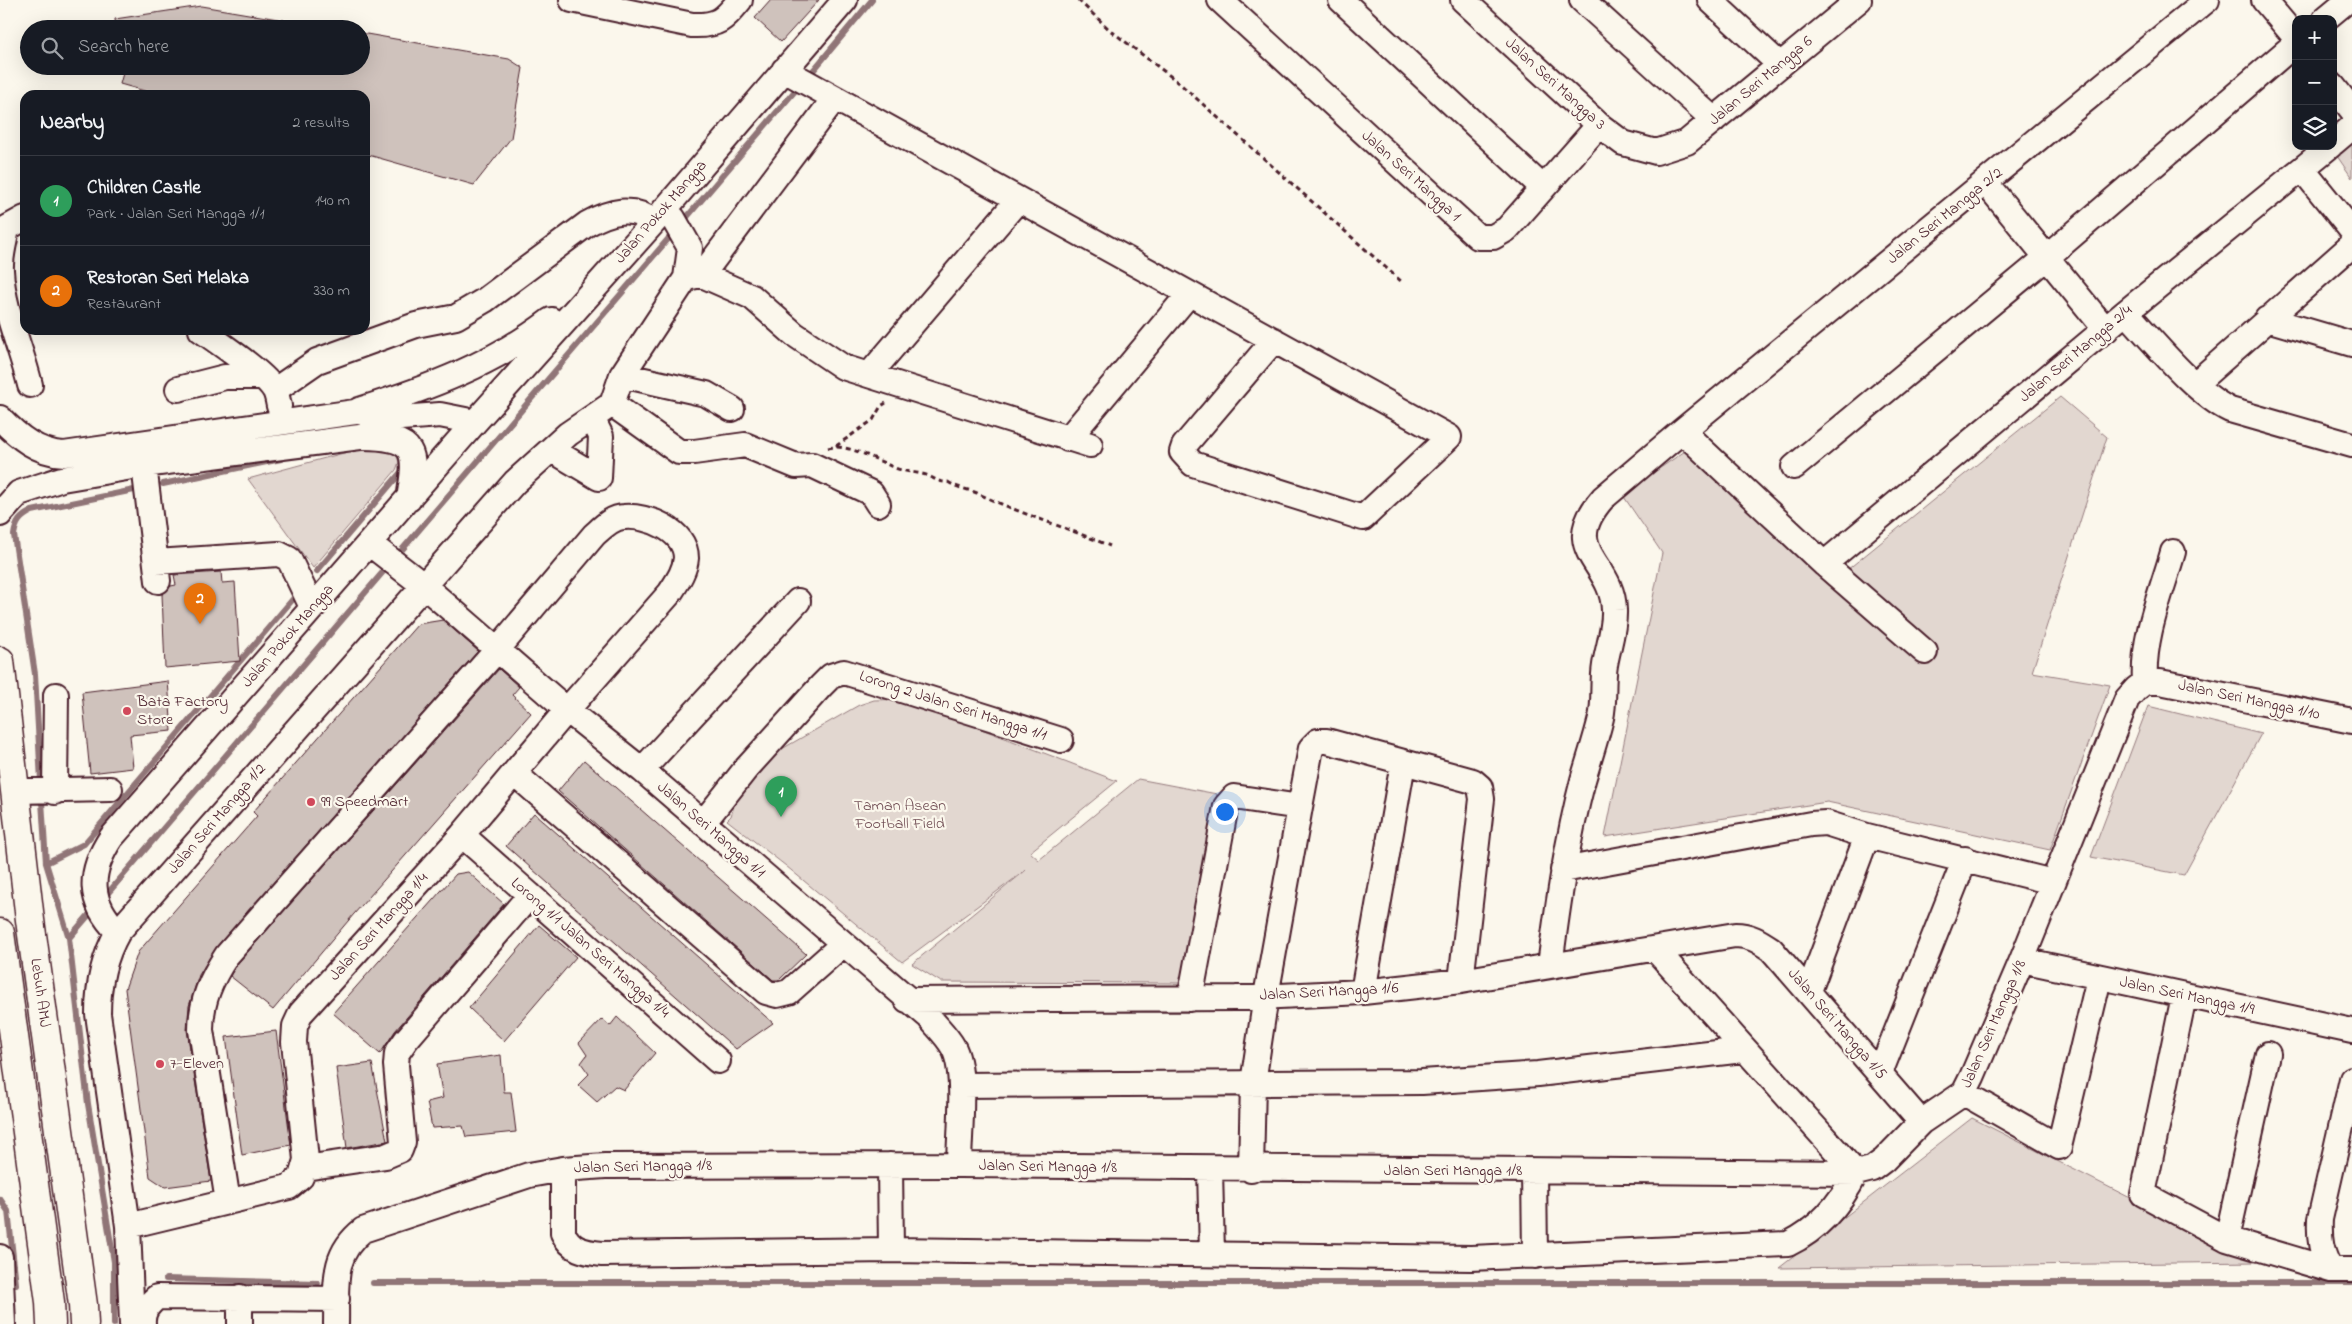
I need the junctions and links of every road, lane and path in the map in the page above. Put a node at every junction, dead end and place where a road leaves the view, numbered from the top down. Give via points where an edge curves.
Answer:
1 (572, 0) edge
2 (740, 0) edge
3 (844, 0) edge
4 (1078, 0) edge
5 (1220, 0) edge
6 (1341, 0) edge
7 (1463, 0) edge
8 (1582, 0) edge
9 (1710, 0) edge
10 (1860, 0) edge
11 (2207, 0) edge
12 (2264, 0) edge
13 (2348, 0) edge
14 (636, 7) edge
15 (2330, 15) edge
16 (2292, 33) edge
17 (2292, 45) edge
18 (1780, 64) junction
19 (798, 78) junction
20 (2337, 91) edge
21 (834, 100) junction
22 (2352, 110) edge
23 (1714, 120) junction
24 (1598, 125) junction
25 (2352, 127) edge
26 (2337, 140) edge
27 (2326, 150) edge
28 (1656, 152) joint
29 (2303, 170) junction
30 (1985, 182) junction
31 (1542, 187) junction
32 (1018, 200) junction
33 (20, 221) edge
34 (669, 222) junction
35 (2352, 231) edge
36 (2352, 245) edge
37 (2046, 258) junction
38 (0, 269) edge
39 (694, 276) junction
40 (600, 282) junction
41 (1402, 282) dead end
42 (1189, 294) junction
43 (2126, 312) junction
44 (2267, 319) junction
45 (18, 323) edge
46 (2106, 330) junction
47 (209, 335) edge
48 (1274, 340) junction
49 (2352, 344) edge
50 (622, 375) junction
51 (869, 375) junction
52 (269, 384) junction
53 (2195, 384) junction
54 (30, 386) dead end
55 (907, 387) junction
56 (178, 389) dead end
57 (612, 404) junction
58 (732, 409) dead end
59 (355, 412) junction
60 (0, 418) edge
61 (592, 418) junction
62 (388, 419) junction
63 (284, 422) junction
64 (475, 422) junction
65 (1682, 431) junction
66 (360, 436) junction
67 (2352, 445) edge
68 (836, 446) junction
69 (552, 450) junction
70 (144, 465) junction
71 (796, 466) junction
72 (1794, 467) dead end
73 (409, 499) junction
74 (878, 504) dead end
75 (0, 514) edge
76 (1110, 546) dead end
77 (376, 549) junction
78 (2173, 552) dead end
79 (1824, 564) junction
80 (423, 585) junction
81 (798, 601) dead end
82 (312, 607) junction
83 (497, 650) junction
84 (1925, 652) dead end
85 (0, 661) edge
86 (2145, 682) junction
87 (56, 695) dead end
88 (567, 710) junction
89 (2352, 721) edge
90 (1061, 740) dead end
91 (1403, 763) junction
92 (642, 770) junction
93 (514, 773) junction
94 (110, 789) dead end
95 (16, 791) junction
96 (55, 792) junction
97 (1300, 807) junction
98 (703, 822) junction
99 (462, 835) junction
100 (1867, 836) junction
101 (1965, 859) junction
102 (1563, 870) junction
103 (2054, 882) junction
104 (530, 895) junction
105 (118, 932) junction
106 (0, 934) edge
107 (1746, 935) joint
108 (842, 945) junction
109 (1655, 949) junction
110 (2022, 960) junction
111 (1550, 966) junction
112 (2099, 978) junction
113 (1461, 981) junction
114 (1809, 991) junction
115 (1363, 992) junction
116 (1266, 996) junction
117 (2184, 996) junction
118 (1190, 998) junction
119 (907, 1000) junction
120 (2352, 1031) edge
121 (1743, 1050) junction
122 (2268, 1054) dead end
123 (718, 1061) dead end
124 (1880, 1073) junction
125 (2352, 1079) edge
126 (1253, 1083) junction
127 (961, 1085) junction
128 (1964, 1093) junction
129 (1921, 1122) junction
130 (890, 1165) junction
131 (959, 1165) junction
132 (305, 1168) junction
133 (563, 1169) junction
134 (1210, 1169) junction
135 (1251, 1170) junction
136 (1534, 1171) junction
137 (1856, 1173) junction
138 (228, 1202) junction
139 (128, 1226) junction
140 (2227, 1239) junction
141 (891, 1250) junction
142 (1212, 1254) junction
143 (1535, 1256) junction
144 (0, 1257) edge
145 (2341, 1270) edge
146 (240, 1297) junction
147 (337, 1299) junction
148 (2, 1310) edge
149 (51, 1324) edge
150 (84, 1324) edge
151 (132, 1324) edge
152 (143, 1324) edge
153 (240, 1324) edge
154 (336, 1324) edge

1 - 14 street
2 - 14 street via 717,23 706,26 692,25
3 - 19 street, Jalan Pokok Mangga
4 - 41 path via 1110,30 1178,82
5 - 31 street, Jalan Seri Mangga 1 via 1478,237 1493,237 1507,229
6 - 31 street
7 - 24 street, Jalan Seri Mangga 3
8 - 23 street
9 - 18 street
10 - 18 street, Jalan Seri Mangga 6
11 - 30 street, Jalan Seri Mangga 2/2
12 - 16 street
13 - 15 street
17 - 37 street
18 - 23 street, Jalan Seri Mangga 6
19 - 21 street
19 - 34 street, Jalan Pokok Mangga
20 - 22 street
21 - 32 street
21 - 39 street
23 - 28 street, Jalan Seri Mangga 6 via 1687,142
24 - 28 street, Jalan Seri Mangga 3 via 1623,143
24 - 31 street, Jalan Seri Mangga 1
25 - 26 street
27 - 29 street, Jalan Seri Mangga 2/4
29 - 35 street
29 - 43 street, Jalan Seri Mangga 2/4
30 - 37 street
30 - 65 street, Jalan Seri Mangga 2/2
32 - 42 street
32 - 51 street
33 - 38 street via 7,228
34 - 39 street via 690,248
34 - 40 street, Jalan Pokok Mangga
34 - 52 street via 629,211 601,216 456,317 416,325 344,350
36 - 44 street
37 - 46 street
37 - 72 street
38 - 45 street
39 - 50 street
39 - 51 street via 752,298 794,334 836,363
40 - 59 street via 526,339 476,367 416,392
40 - 64 street, Jalan Pokok Mangga
42 - 48 street
42 - 55 street via 1079,442
43 - 46 street, Jalan Seri Mangga 2/4
43 - 53 street
44 - 49 street
44 - 53 street
45 - 54 street
46 - 79 street, Jalan Seri Mangga 2/4
47 - 52 street
48 - 48 street via 1441,432 1450,437 1363,518 1193,464 1182,452 1184,446
50 - 57 street
50 - 58 street via 706,394
51 - 55 street
52 - 56 street via 225,377
52 - 63 street
53 - 67 street via 2219,405 2230,410
55 - 68 path via 881,406 873,420
57 - 61 street, Jalan Seri Mangga 1/2
57 - 71 street via 679,452 744,445
59 - 62 street via 376,412
59 - 63 street
60 - 63 street via 35,446 50,453 64,454
61 - 69 street, Jalan Seri Mangga 1/2
61 - 69 street via 601,436 599,478
62 - 64 street via 440,415
62 - 66 street via 382,430
64 - 73 street, Jalan Pokok Mangga
65 - 79 street
65 - 102 street, Jalan Seri Mangga 2/2 via 1603,498 1592,510 1586,524 1584,539 1589,554 1611,590 1614,610 1601,717
66 - 70 street
66 - 73 street via 388,437 401,441 409,449 413,475
68 - 71 path via 823,450 816,448
68 - 76 path via 888,463 894,468 948,482
69 - 80 street, Jalan Seri Mangga 1/2 via 515,482
70 - 75 street via 39,485 19,493
70 - 82 street via 157,571 279,554 289,559
71 - 74 street via 812,465 871,493
73 - 77 street, Jalan Pokok Mangga
77 - 80 street, Jalan Seri Mangga 1/1
77 - 82 street, Jalan Pokok Mangga
78 - 86 street via 2146,644
79 - 84 street
80 - 83 street, Jalan Seri Mangga 1/1
80 - 105 street, Jalan Seri Mangga 1/2
81 - 92 street
82 - 105 street, Jalan Pokok Mangga via 111,838 99,857 93,882 102,912
83 - 88 street, Jalan Seri Mangga 1/1
83 - 88 street, Jalan Seri Mangga 1/4 via 594,535 608,523 622,517 640,519 668,528 680,538 686,557 681,576 670,593
83 - 138 street via 227,955 206,992 201,1030
85 - 95 highway, Lebuh AMJ
86 - 89 street, Jalan Seri Mangga 1/10 via 2160,682
86 - 103 street, Jalan Seri Mangga 1/8 via 2127,699
87 - 96 street
88 - 92 street, Jalan Seri Mangga 1/1
88 - 93 street, Jalan Seri Mangga 1/4
90 - 98 street, Lorong 2 Jalan Seri Mangga 1/1 via 844,672 831,676 821,686
91 - 97 street via 1318,741 1311,748
91 - 113 street via 1473,781 1480,787 1482,798
91 - 115 street
92 - 98 street, Jalan Seri Mangga 1/1
93 - 99 street, Jalan Seri Mangga 1/4
93 - 108 street via 766,992 777,995 789,992
94 - 96 street
95 - 96 street
95 - 150 highway, Lebuh AMJ
97 - 116 street
97 - 118 street via 1234,797 1226,806
98 - 108 street, Jalan Seri Mangga 1/1
99 - 104 street, Lorong 1/1 Jalan Seri Mangga 1/4
99 - 132 street, Jalan Seri Mangga 1/4 via 298,1019 294,1042
100 - 101 street
100 - 102 street via 1826,823 1811,824
100 - 114 street
101 - 103 street
101 - 124 street
102 - 111 street, Jalan Seri Mangga 2/2
103 - 110 street, Jalan Seri Mangga 1/8
104 - 123 street, Lorong 1/1 Jalan Seri Mangga 1/4
104 - 132 street via 397,1053 403,1142 400,1150 386,1156
105 - 139 street, Jalan Seri Mangga 1/2 via 107,951 101,973 98,1014
106 - 149 highway, Lebuh AMJ
107 - 109 street, Jalan Seri Mangga 1/6
107 - 114 street, Jalan Seri Mangga 1/5 via 1771,949
108 - 119 street, Jalan Seri Mangga 1/1
109 - 111 street, Jalan Seri Mangga 1/6
109 - 121 street
110 - 112 street, Jalan Seri Mangga 1/9
110 - 128 street, Jalan Seri Mangga 1/8
111 - 113 street, Jalan Seri Mangga 1/6
112 - 117 street, Jalan Seri Mangga 1/9
112 - 128 street via 2059,1147
113 - 115 street, Jalan Seri Mangga 1/6
114 - 124 street, Jalan Seri Mangga 1/5
115 - 116 street, Jalan Seri Mangga 1/6
116 - 118 street, Jalan Seri Mangga 1/6
116 - 126 street
117 - 120 street, Jalan Seri Mangga 1/9
117 - 140 street via 2143,1194
118 - 119 street, Jalan Seri Mangga 1/6
119 - 127 street, Jalan Seri Mangga 1/1 via 929,1018 954,1048
121 - 126 street via 1483,1079
121 - 137 street
122 - 140 street
124 - 129 street, Jalan Seri Mangga 1/5
125 - 145 street via 2320,1219 2322,1255
126 - 127 street
126 - 135 street
127 - 131 street, Jalan Seri Mangga 1/1
128 - 129 street, Jalan Seri Mangga 1/8
129 - 137 street, Jalan Seri Mangga 1/8 via 1884,1160 1872,1169
130 - 131 street, Jalan Seri Mangga 1/8
130 - 133 street, Jalan Seri Mangga 1/8
130 - 141 street
131 - 134 street, Jalan Seri Mangga 1/8
132 - 138 street via 301,1177 289,1187
133 - 141 street via 563,1233 576,1249 586,1252
133 - 147 street, Jalan Seri Mangga 1/8 via 529,1175 363,1230 344,1248 338,1262
134 - 135 street, Jalan Seri Mangga 1/8
134 - 142 street
135 - 136 street, Jalan Seri Mangga 1/8
136 - 137 street, Jalan Seri Mangga 1/8
136 - 143 street
137 - 143 street via 1840,1203 1826,1218 1788,1244
138 - 139 street
139 - 151 street, Jalan Seri Mangga 1/2
140 - 145 street
141 - 142 street
142 - 143 street
144 - 148 street
146 - 147 street
146 - 152 street via 157,1296 146,1307
146 - 153 street
147 - 154 street

